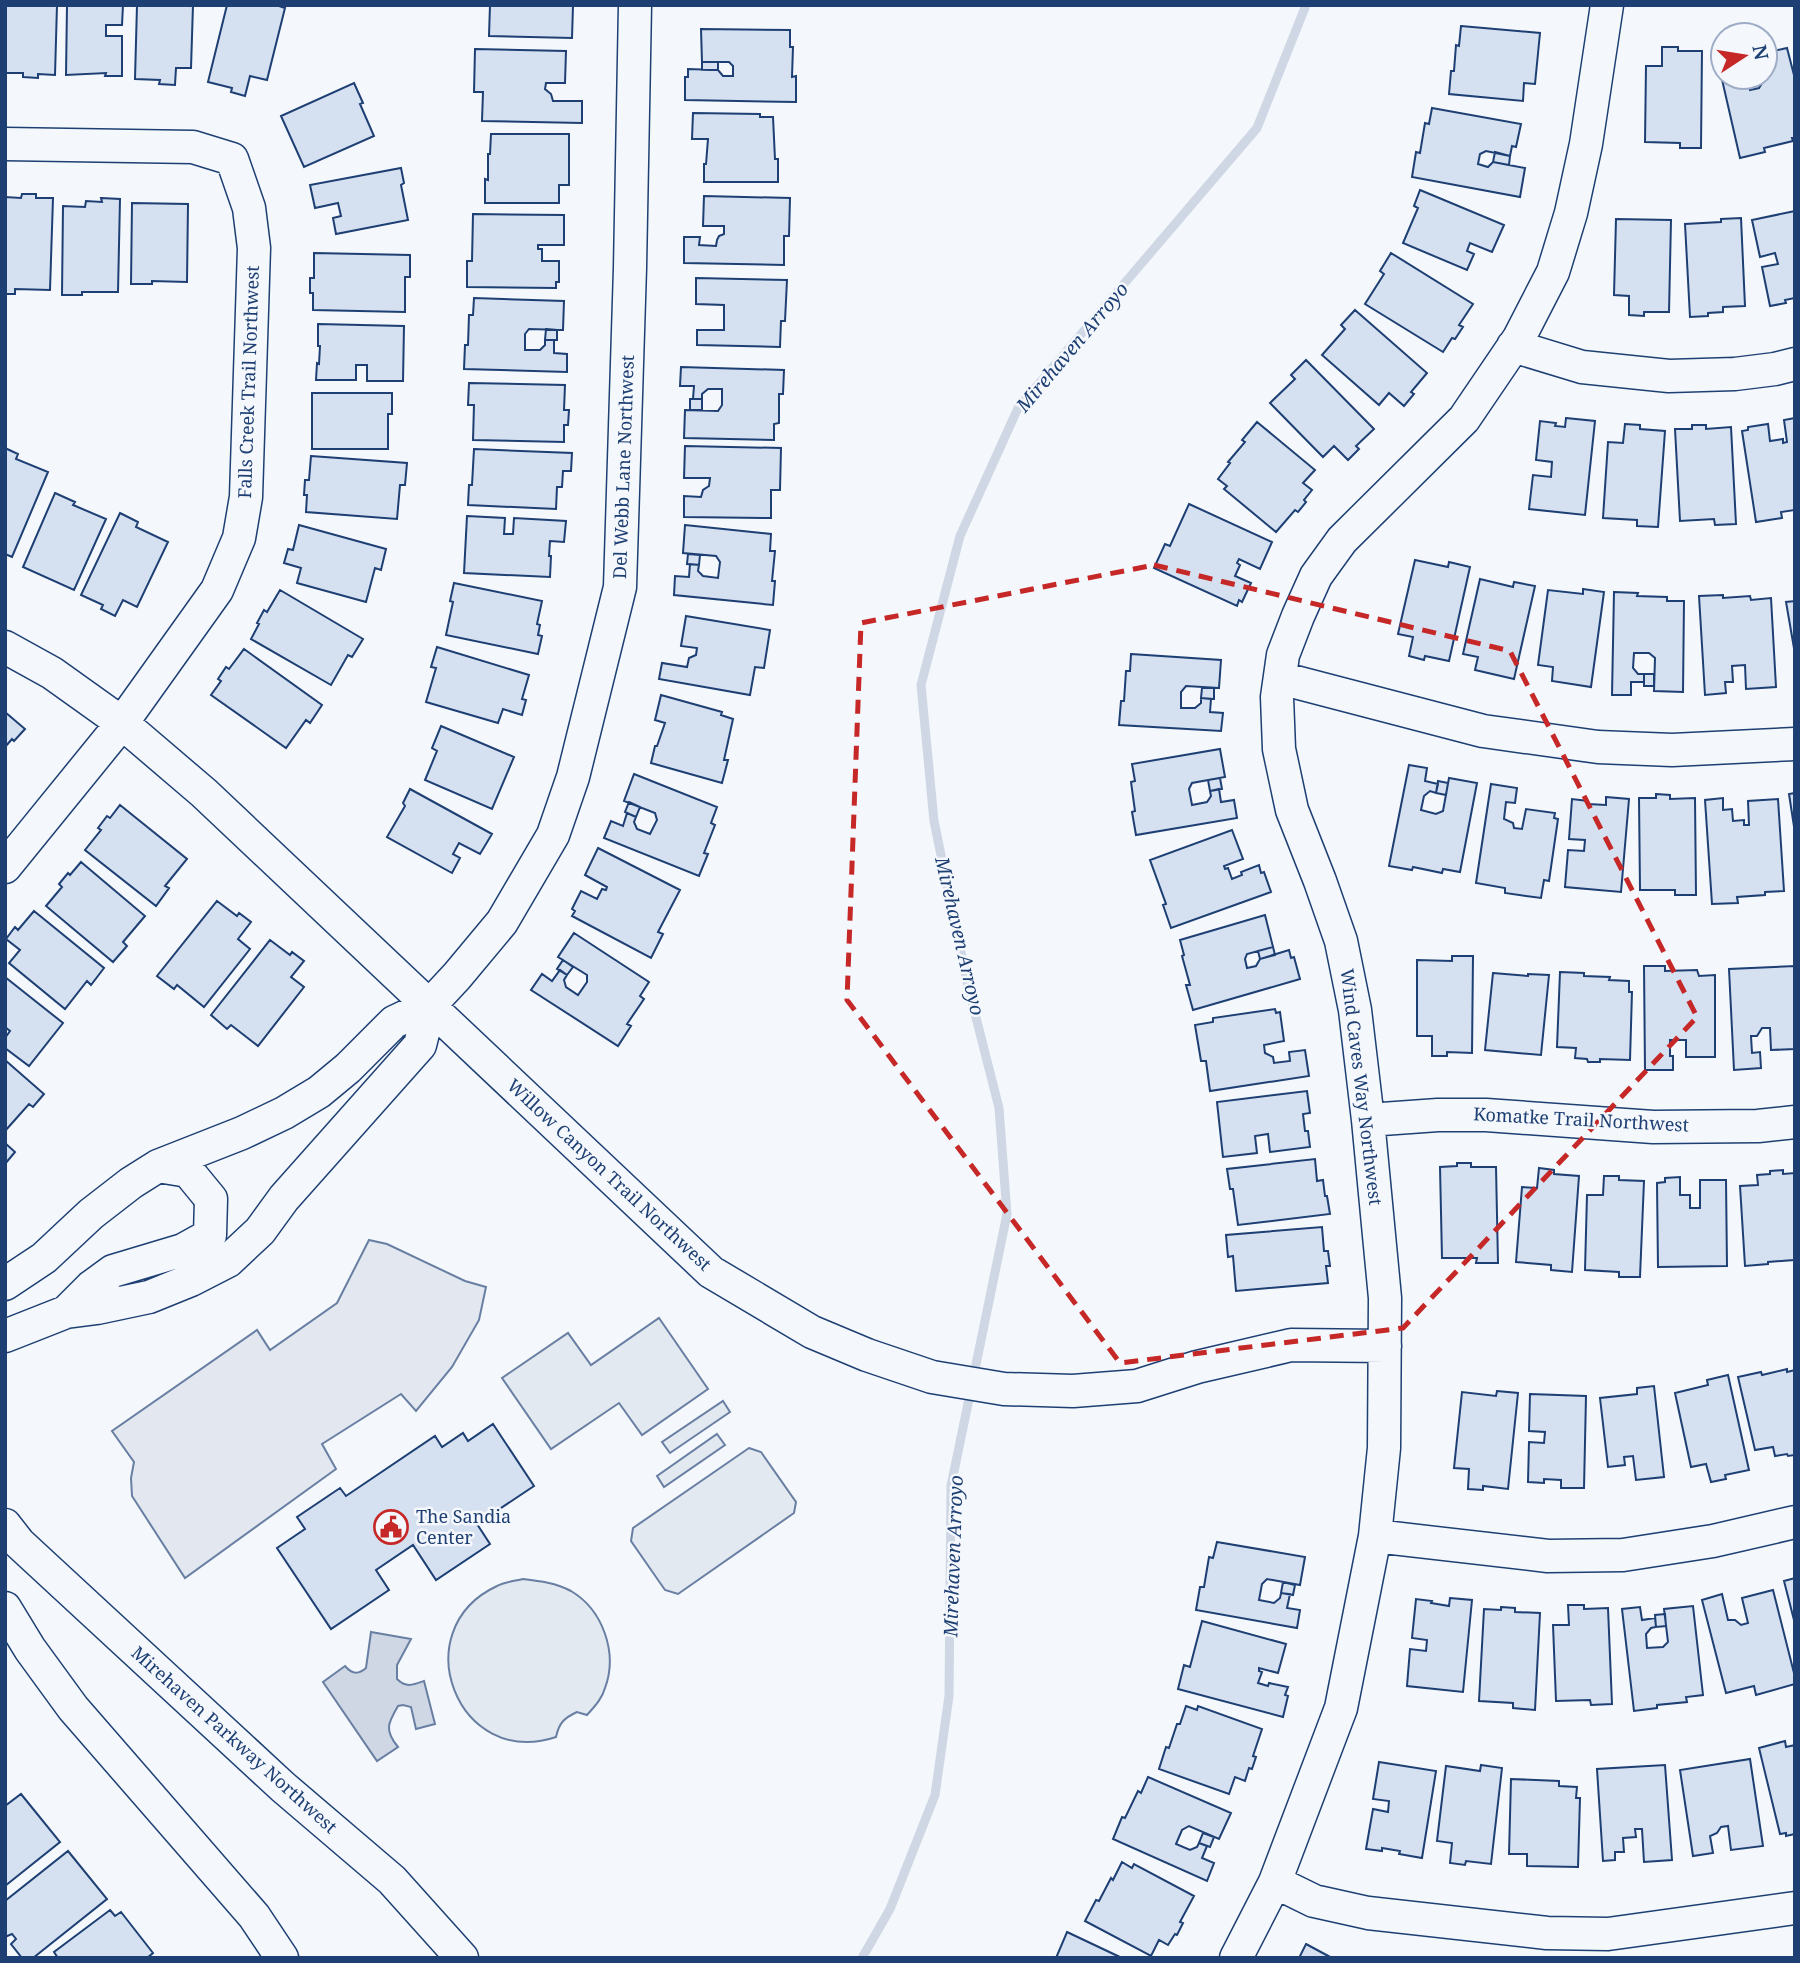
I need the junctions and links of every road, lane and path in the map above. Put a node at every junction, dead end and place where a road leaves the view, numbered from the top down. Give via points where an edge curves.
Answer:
1 (635, 5) edge
2 (1607, 5) edge
3 (5, 144) edge
4 (1513, 346) junction
5 (1795, 364) edge
6 (5, 647) edge
7 (1280, 677) junction
8 (121, 723) junction
9 (1795, 744) edge
10 (5, 867) edge
11 (430, 1004) junction
12 (1368, 1120) junction
13 (1795, 1122) edge
14 (158, 1166) junction
15 (284, 1198) junction
16 (210, 1236) junction
17 (5, 1284) edge
18 (66, 1312) junction
19 (5, 1336) edge
20 (1385, 1346) junction
21 (1795, 1522) edge
22 (5, 1525) edge
23 (1375, 1536) junction
24 (5, 1608) edge
25 (1275, 1882) junction
26 (1795, 1908) edge
27 (1609, 1946) edge
28 (282, 1958) edge
29 (462, 1958) edge
30 (1236, 1958) edge

1 - 11 street, Del Webb Lane Northwest via 620,587 573,777 553,835 502,922
2 - 4 street, Wind Caves Way Northwest via 1571,213 1553,272
3 - 8 street, Falls Creek Trail Northwest via 193,147 232,159 249,208 254,248 246,497 239,538 218,590
4 - 5 street via 1582,367 1669,376 1735,374
4 - 7 street, Wind Caves Way Northwest via 1465,419 1342,541 1316,576 1283,655
6 - 8 street, Willow Canyon Trail Northwest via 52,673
7 - 9 street via 1483,731 1598,747 1672,750
7 - 12 street, Wind Caves Way Northwest via 1279,749 1292,810 1341,941 1355,1010
8 - 10 street, Falls Creek Trail Northwest
8 - 11 street, Willow Canyon Trail Northwest via 204,793
11 - 14 street, Del Webb Lane Northwest via 394,1022 348,1068 296,1106
11 - 15 street, Del Webb Lane Northwest via 419,1045
11 - 20 street, Willow Canyon Trail Northwest via 711,1272 812,1332 867,1355 932,1377 1004,1389 1073,1391 1137,1386 1291,1345
12 - 13 street, Komatke Trail Northwest via 1486,1115 1653,1126
12 - 20 street, Wind Caves Way Northwest via 1385,1298
14 - 16 street via 188,1171 211,1199
14 - 17 street, Del Webb Lane Northwest
15 - 16 street, Del Webb Lane Northwest
15 - 18 street, Del Webb Lane Northwest via 260,1231 228,1261 149,1297
16 - 18 street, Del Webb Lane Northwest via 183,1250 113,1271
18 - 19 street, Del Webb Lane Northwest
20 - 23 street, Wind Caves Way Northwest via 1384,1448
21 - 23 street via 1623,1555 1548,1556
22 - 29 street, Mirehaven Parkway Northwest via 245,1752 392,1880
23 - 25 street, Wind Caves Way Northwest via 1341,1708
24 - 28 street via 74,1708 254,1916
25 - 27 street via 1314,1901 1368,1913 1547,1933
25 - 30 street, Wind Caves Way Northwest
26 - 27 street

